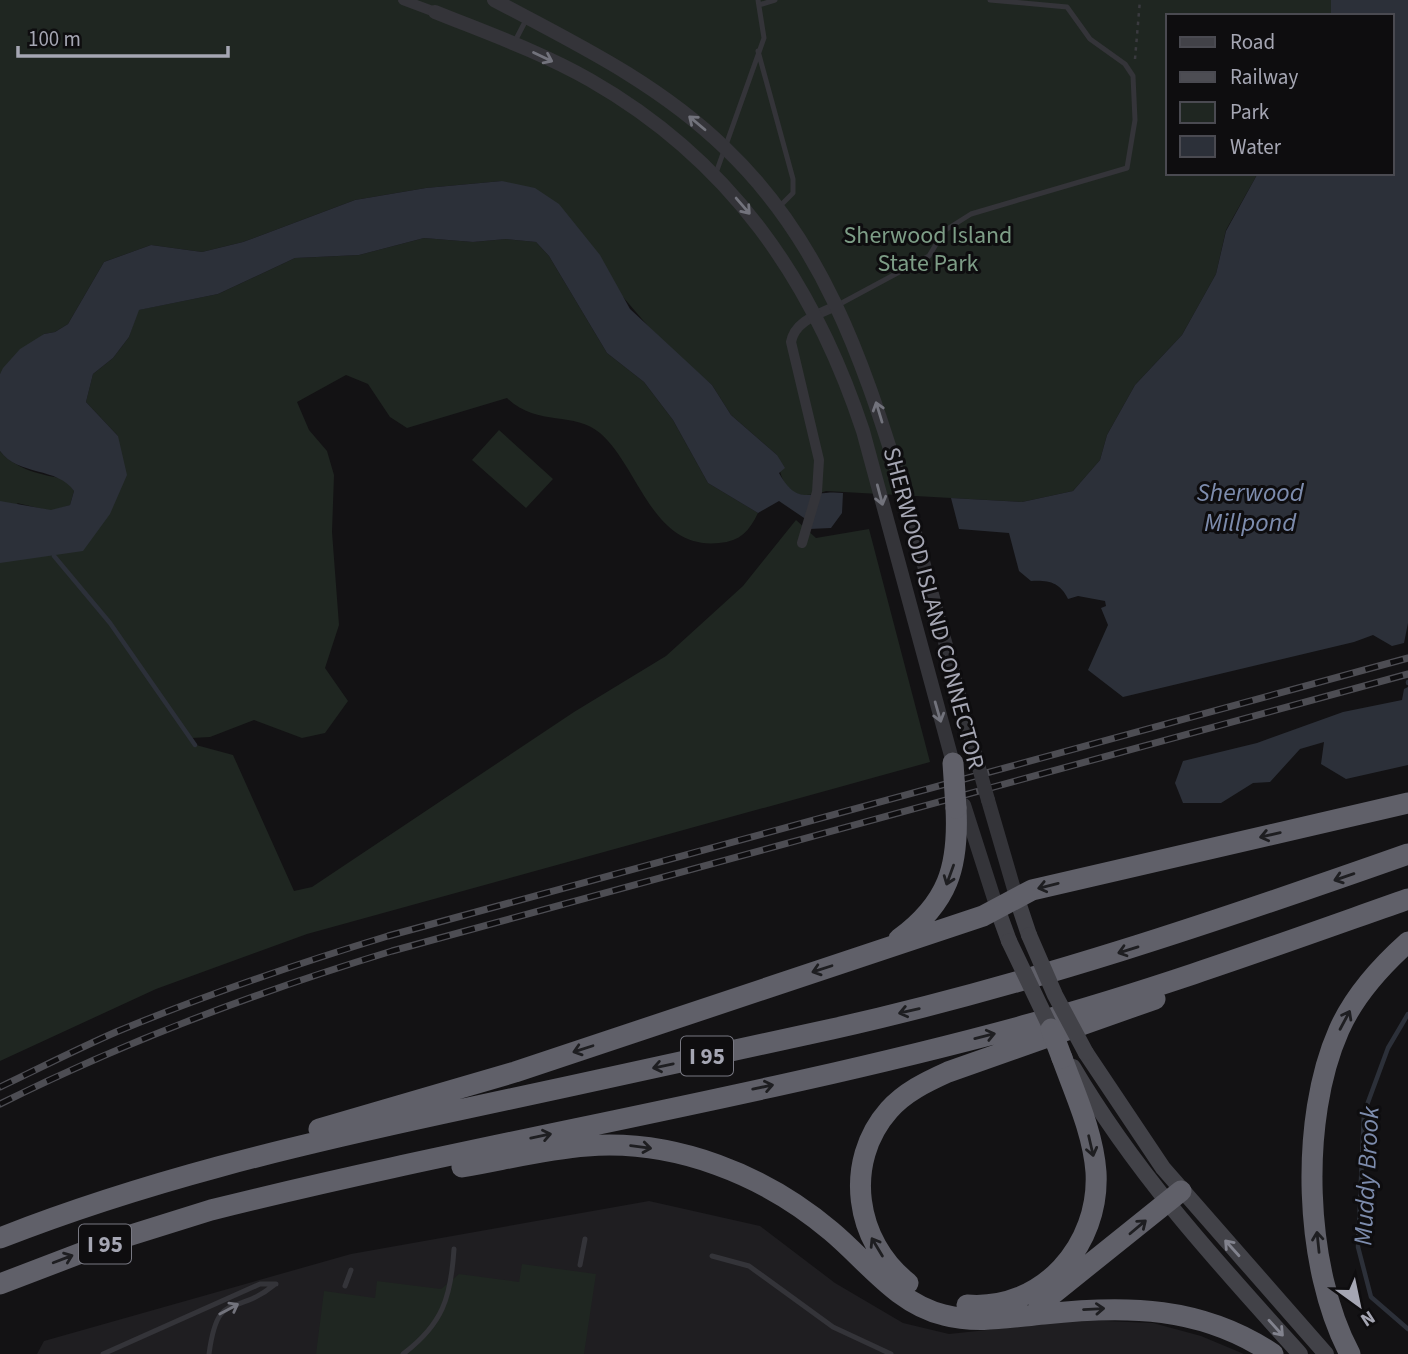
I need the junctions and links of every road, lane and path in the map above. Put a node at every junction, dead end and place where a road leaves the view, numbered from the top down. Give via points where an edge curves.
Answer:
1 (403, 0) edge
2 (494, 0) edge
3 (775, 0) edge
4 (990, 0) edge
5 (1140, 0) edge
6 (758, 3) edge
7 (438, 6) edge
8 (527, 18) junction
9 (514, 44) junction
10 (758, 51) junction
11 (1133, 76) junction
12 (725, 147) junction
13 (715, 176) junction
14 (779, 207) junction
15 (838, 305) junction
16 (817, 316) junction
17 (802, 543) dead end
18 (953, 763) joint
19 (1408, 803) edge
20 (960, 806) junction
21 (1408, 854) edge
22 (1016, 896) junction
23 (1408, 899) edge
24 (997, 908) junction
25 (1408, 942) edge
26 (887, 947) junction
27 (1272, 947) junction
28 (1051, 1029) joint
29 (1064, 1057) junction
30 (186, 1174) junction
31 (1174, 1197) junction
32 (211, 1210) junction
33 (0, 1238) edge
34 (585, 1239) dead end
35 (454, 1249) dead end
36 (712, 1256) dead end
37 (580, 1265) dead end
38 (351, 1270) dead end
39 (0, 1284) edge
40 (345, 1286) dead end
41 (1001, 1318) junction
42 (103, 1354) edge
43 (209, 1354) edge
44 (403, 1354) edge
45 (891, 1354) edge
46 (1273, 1354) edge
47 (1300, 1354) edge
48 (1326, 1354) edge
49 (1350, 1354) edge

1 - 7 street, SHERWOOD ISLAND CONNECTOR
2 - 8 street, SHERWOOD ISLAND CONNECTOR
3 - 6 lane
4 - 11 lane via 1067,7 1090,39 1125,64
5 - 11 path
6 - 10 lane via 764,38
7 - 9 street, SHERWOOD ISLAND CONNECTOR
8 - 9 lane
12 -> 8 street, SHERWOOD ISLAND CONNECTOR via 640,80
9 -> 13 street, SHERWOOD ISLAND CONNECTOR via 630,105
10 - 12 lane
10 - 14 lane via 793,179 793,193
11 - 15 lane via 1135,120 1128,168 971,214 944,231 929,256
12 - 13 lane
12 - 14 street, SHERWOOD ISLAND CONNECTOR
13 -> 16 street, SHERWOOD ISLAND CONNECTOR via 776,249
14 - 15 street, SHERWOOD ISLAND CONNECTOR
15 - 16 street
22 -> 15 street, SHERWOOD ISLAND CONNECTOR, bridge via 920,547 877,408
16 - 17 street via 797,327 791,342 819,460 817,492
16 -> 18 street, SHERWOOD ISLAND CONNECTOR via 863,431
18 - 20 highway, bridge
19 -> 22 highway
20 - 24 street, SHERWOOD ISLAND CONNECTOR
20 -> 26 highway via 956,856 948,882 925,917
21 -> 30 highway, I 95 via 1170,937 976,994
22 - 24 highway
22 - 31 main road, SHERWOOD ISLAND CONNECTOR, bridge via 1055,995
23 - 27 highway, I 95
24 - 26 highway
24 - 28 main road, SHERWOOD ISLAND CONNECTOR, bridge
49 -> 25 highway via 1332,1312 1321,1264 1314,1180 1317,1105 1326,1065 1346,1017 1377,971
26 -> 30 highway via 515,1072 349,1119
29 -> 27 highway via 1096,1172 1094,1204 1077,1250 1044,1286 1002,1303 955,1304 913,1287 880,1254 862,1210 864,1157 890,1110 916,1087 948,1072 1142,1005
32 -> 27 highway, I 95 via 956,1043 1079,1010
28 - 29 highway, bridge
29 - 31 main road, SHERWOOD ISLAND CONNECTOR via 1108,1125
30 - 33 highway, I 95
41 -> 31 highway via 1052,1297
31 -> 47 main road, SHERWOOD ISLAND CONNECTOR
48 -> 31 main road, SHERWOOD ISLAND CONNECTOR
39 -> 32 highway, I 95
32 -> 41 highway via 568,1148 648,1148 719,1166 780,1194 828,1228 894,1289 928,1310 971,1320
34 - 37 lane
35 - 44 lane via 444,1308 433,1328
36 - 45 lane via 749,1266 833,1327
38 - 40 lane
41 -> 46 highway via 1110,1308 1168,1312 1222,1327
43 -> 42 lane via 213,1323 222,1310 276,1284 260,1284

